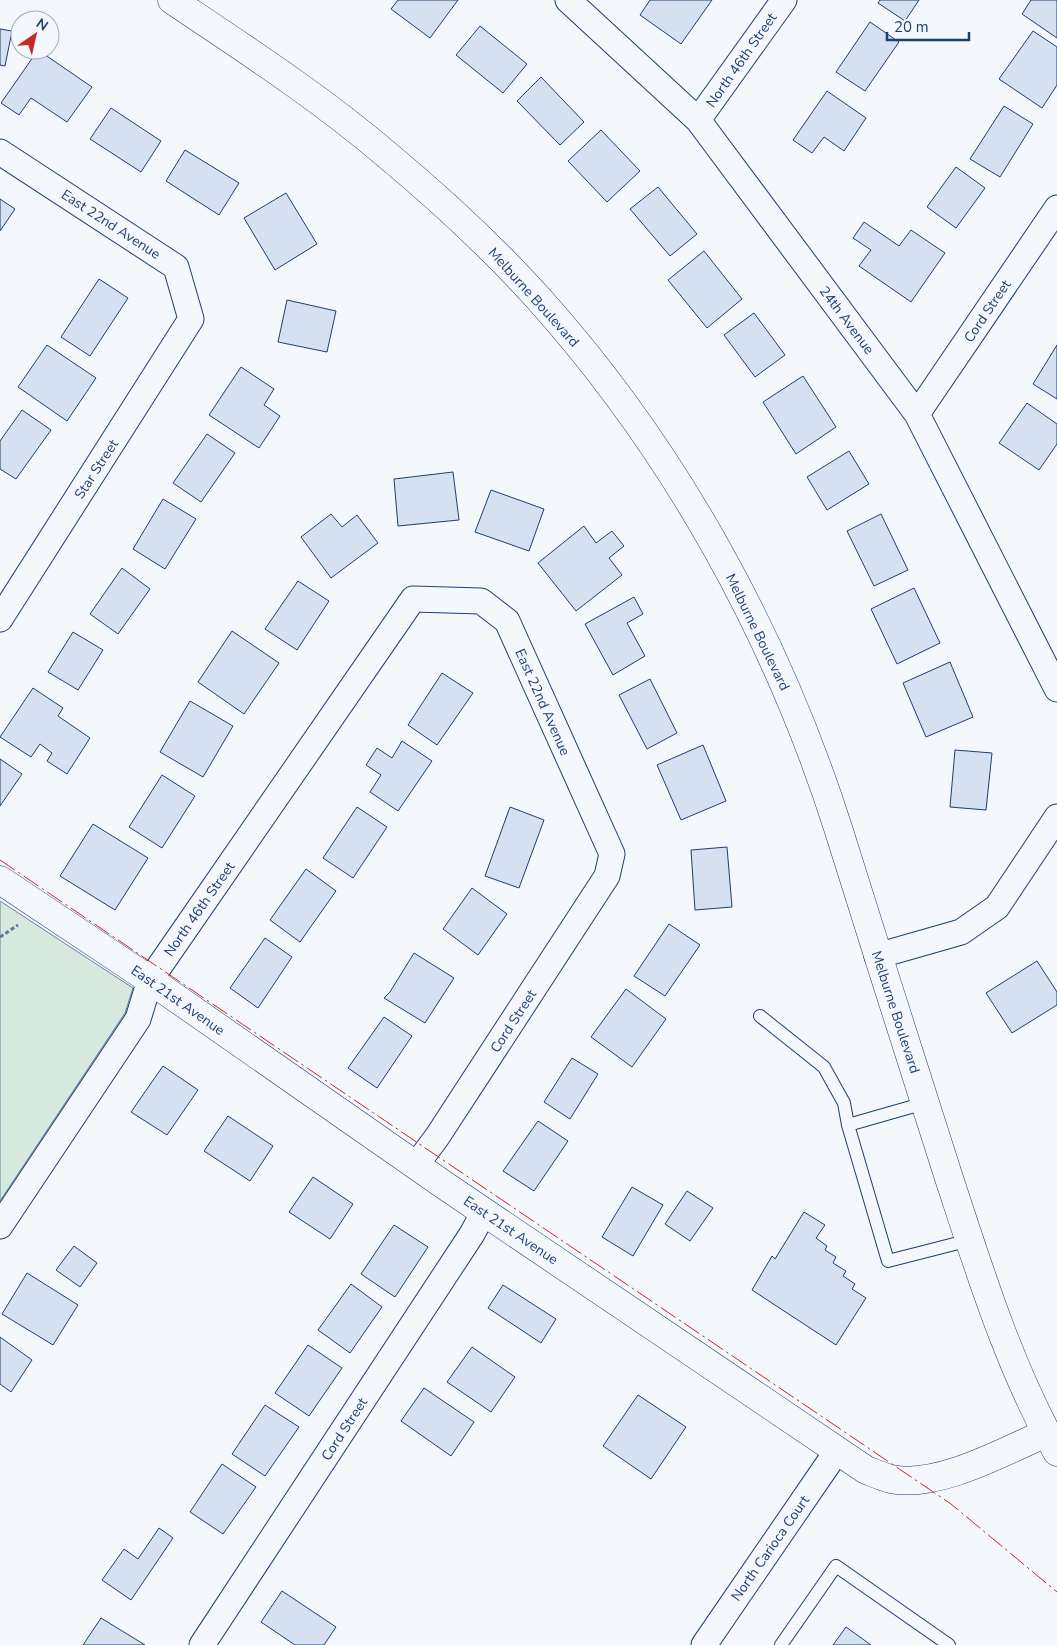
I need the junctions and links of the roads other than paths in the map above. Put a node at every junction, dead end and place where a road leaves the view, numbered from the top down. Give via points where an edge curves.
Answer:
1 (172, 0) edge
2 (568, 0) edge
3 (784, 0) edge
4 (698, 120) junction
5 (0, 152) edge
6 (1057, 208) edge
7 (191, 319) joint
8 (918, 414) junction
9 (413, 598) joint
10 (0, 619) edge
11 (1057, 689) edge
12 (1057, 817) edge
13 (607, 876) joint
14 (0, 880) edge
15 (878, 956) junction
16 (150, 980) junction
17 (760, 1016) dead end
18 (925, 1103) junction
19 (848, 1125) junction
20 (416, 1165) junction
21 (484, 1212) junction
22 (0, 1226) edge
23 (970, 1240) junction
24 (1053, 1438) edge
25 (837, 1451) junction
26 (202, 1645) edge
27 (704, 1645) edge
28 (782, 1645) edge
29 (949, 1645) edge

1 - 15 main road, Melburne Boulevard via 274,68 385,152 487,245 539,299 624,404 700,520 763,638 821,777
2 - 4 street, 24th Avenue
3 - 4 street, North 46th Street
4 - 8 street, 24th Avenue
5 - 7 street, East 22nd Avenue via 176,267
6 - 8 street, Cord Street
7 - 10 street, Star Street
8 - 11 street, 24th Avenue
9 - 13 street, East 22nd Avenue via 481,601 507,622 612,854
9 - 16 street, North 46th Street
12 - 15 street via 998,907 961,932
13 - 20 street, Cord Street
14 - 16 main road, East 21st Avenue
15 - 18 main road, Melburne Boulevard
16 - 20 main road, East 21st Avenue
16 - 22 street, North 46th Street via 138,1019
17 - 19 lane via 824,1066 844,1103
18 - 19 lane
18 - 23 main road, Melburne Boulevard
19 - 23 lane via 888,1262
20 - 21 main road, East 21st Avenue
21 - 25 main road, East 21st Avenue
21 - 26 street, Cord Street
23 - 24 main road, Melburne Boulevard via 1021,1381
24 - 25 main road, East 21st Avenue via 938,1477 919,1480 892,1479 866,1470
25 - 27 street, North Carioca Court
28 - 29 lane via 836,1566

